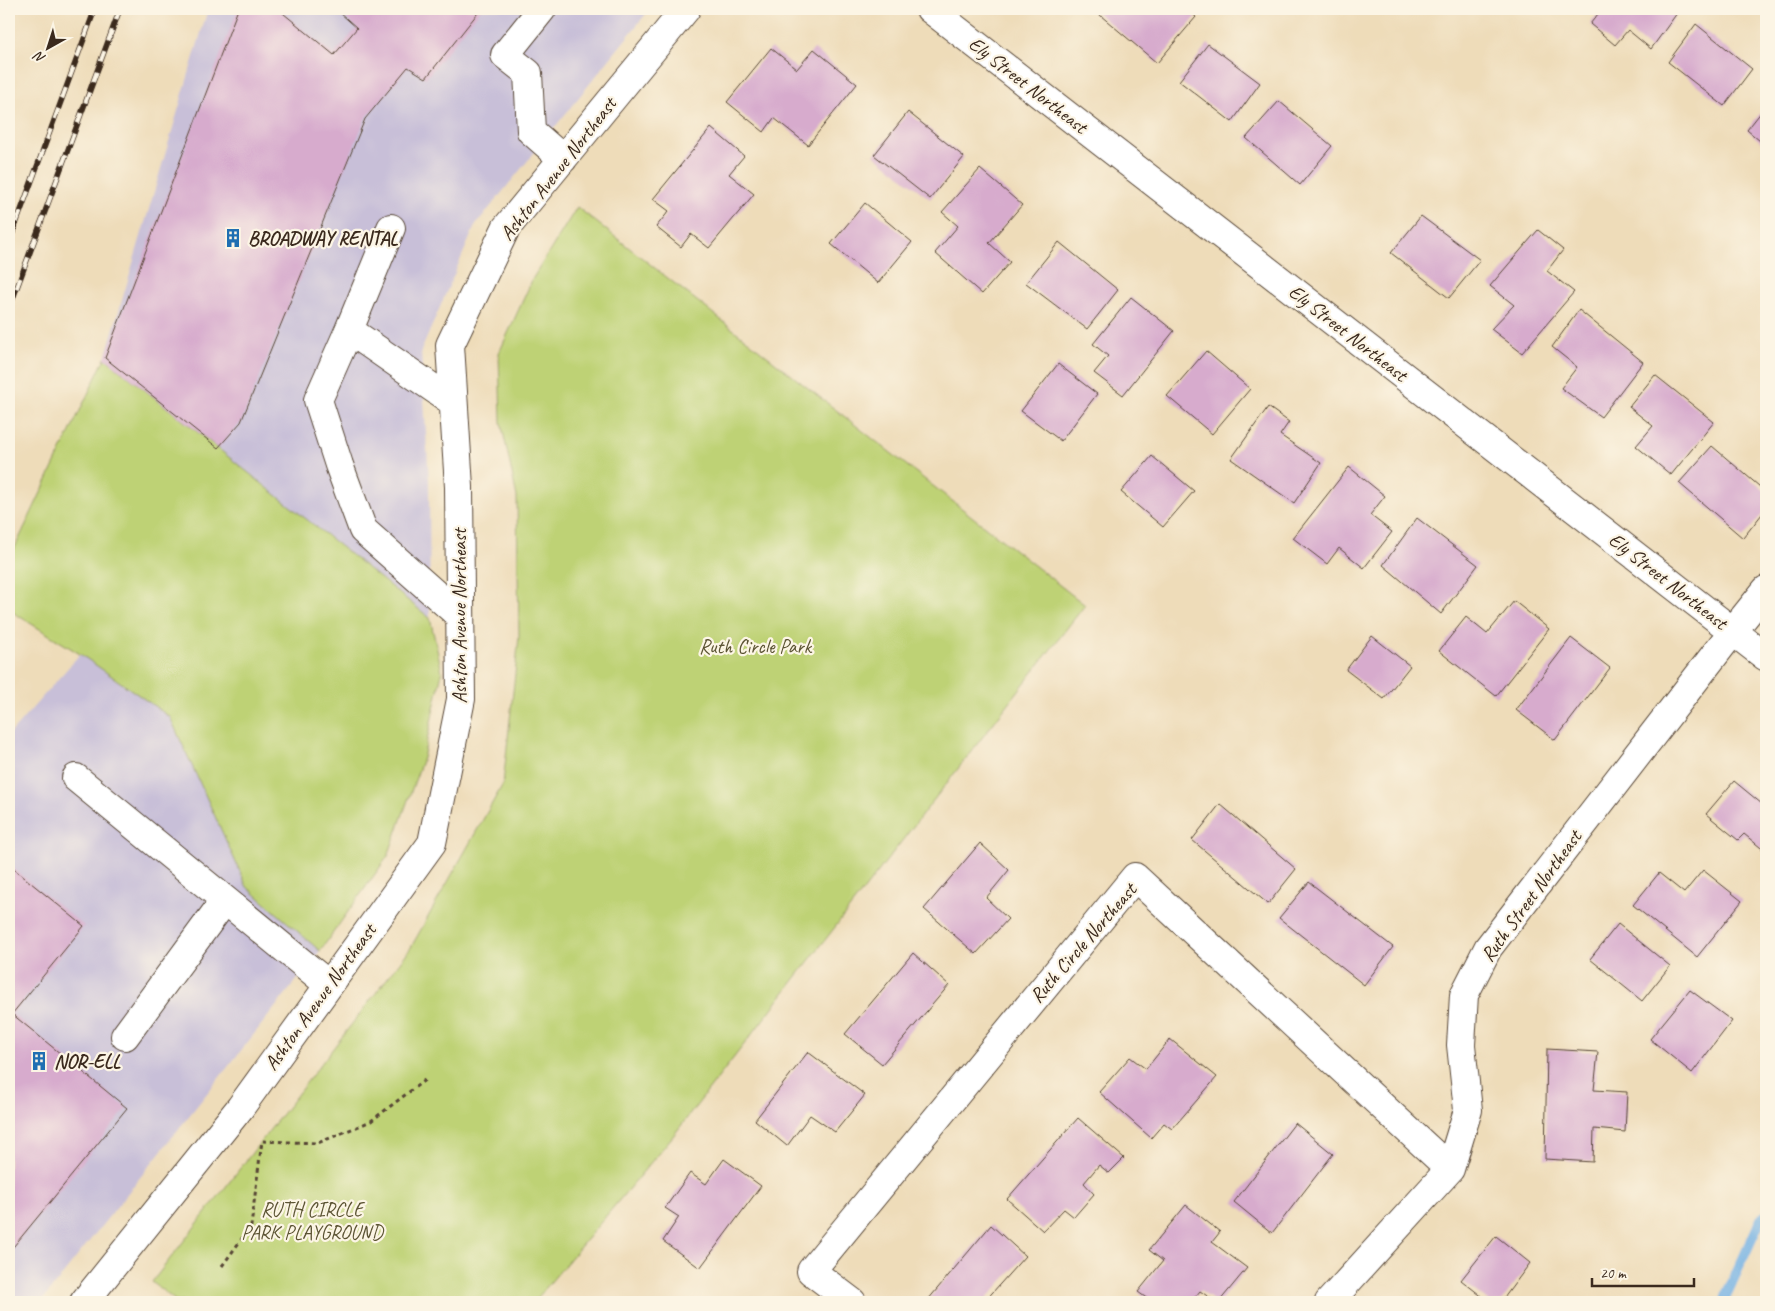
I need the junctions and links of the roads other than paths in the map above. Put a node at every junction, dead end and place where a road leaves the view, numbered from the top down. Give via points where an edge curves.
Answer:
1 (542, 9) edge
2 (686, 9) edge
3 (930, 9) edge
4 (563, 159) junction
5 (391, 228) dead end
6 (349, 330) junction
7 (453, 402) junction
8 (1766, 590) edge
9 (460, 616) junction
10 (1733, 631) junction
11 (1766, 657) edge
12 (76, 778) dead end
13 (225, 900) junction
14 (329, 985) junction
15 (125, 1036) dead end
16 (1450, 1169) junction
17 (84, 1302) edge
18 (852, 1302) edge
19 (1330, 1302) edge

1 - 4 street via 505,55 528,73 531,131
2 - 4 street, Ashton Avenue Northeast
3 - 10 street, Ely Street Northeast
4 - 7 street, Ashton Avenue Northeast via 506,228 450,345
5 - 6 street
6 - 7 street
6 - 9 street via 318,400 360,521 364,530
7 - 9 street, Ashton Avenue Northeast via 459,487
8 - 10 street, Ruth Street Northeast
9 - 14 street, Ashton Avenue Northeast via 461,699 432,842
10 - 11 street, Ely Street Northeast
10 - 16 street, Ruth Street Northeast via 1488,948 1464,995 1461,1044 1468,1110
12 - 13 street
13 - 14 street
13 - 15 street
14 - 17 street, Ashton Avenue Northeast via 240,1108
16 - 18 street, Ruth Circle Northeast via 1135,877 810,1271
16 - 19 street, Ruth Street Northeast

